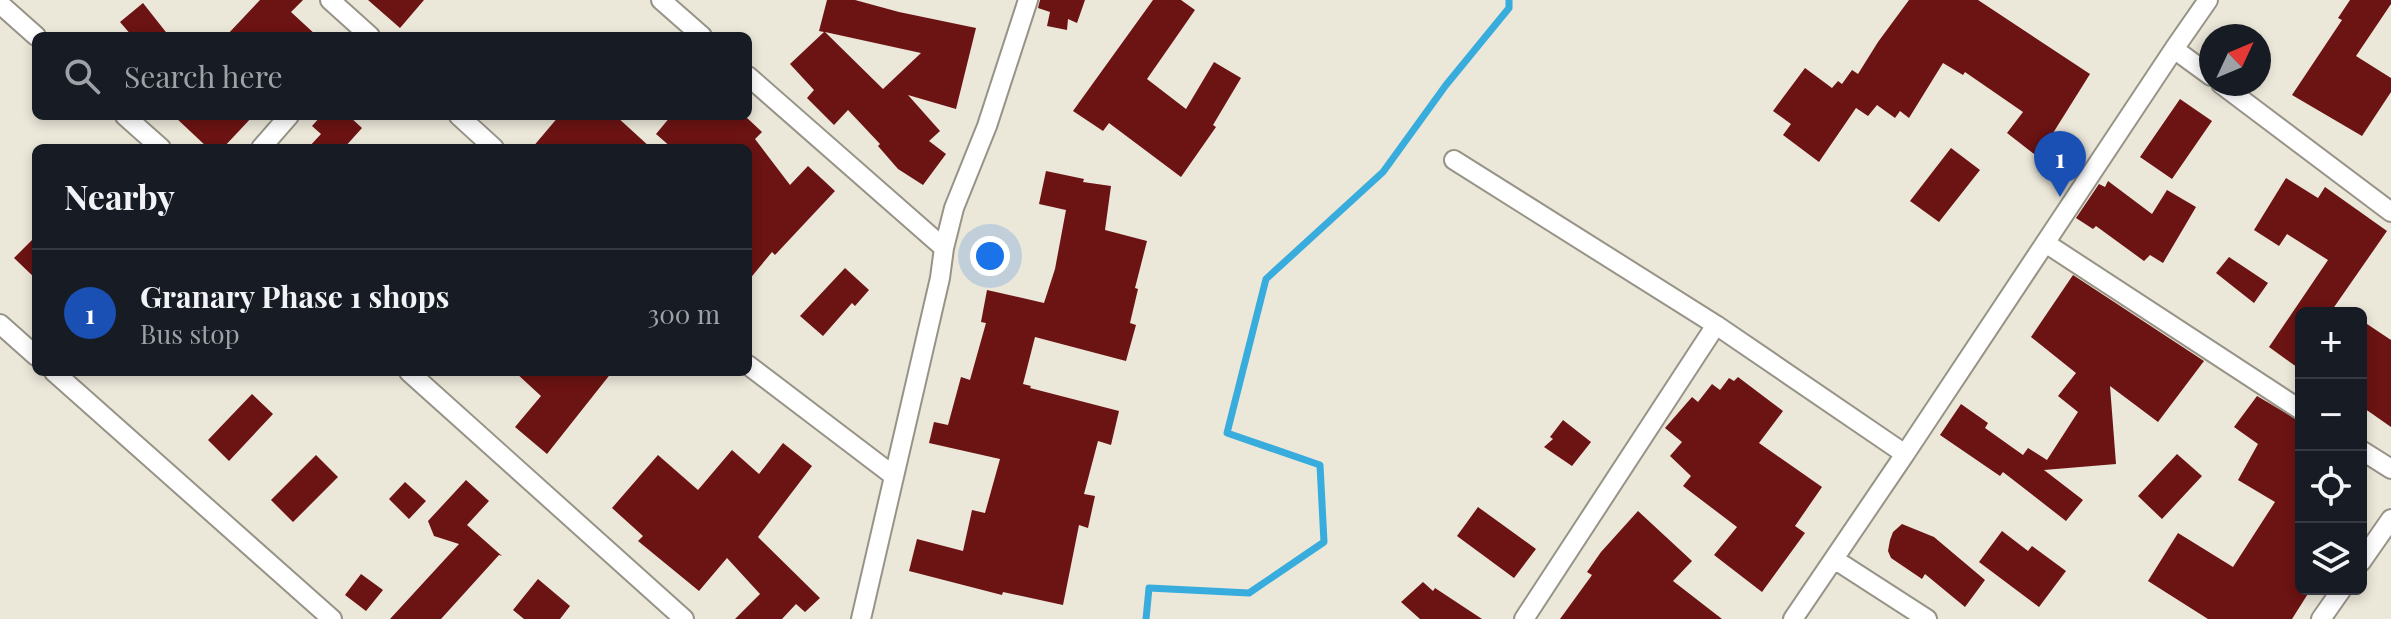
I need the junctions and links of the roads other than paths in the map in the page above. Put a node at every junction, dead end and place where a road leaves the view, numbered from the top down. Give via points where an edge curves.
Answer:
1 (330, 0) edge
2 (661, 0) edge
3 (1028, 0) edge
4 (2208, 0) edge
5 (0, 4) edge
6 (32, 32) edge
7 (362, 32) edge
8 (697, 32) edge
9 (2174, 49) junction
10 (2199, 67) edge
11 (752, 80) edge
12 (2237, 96) edge
13 (130, 120) edge
14 (286, 120) edge
15 (463, 120) edge
16 (156, 144) edge
17 (264, 144) edge
18 (490, 144) edge
19 (1454, 160) dead end
20 (2391, 212) edge
21 (2047, 244) junction
22 (944, 248) junction
23 (0, 324) edge
24 (1716, 325) junction
25 (32, 352) edge
26 (752, 368) edge
27 (59, 376) edge
28 (413, 376) edge
29 (2295, 406) edge
30 (2363, 451) edge
31 (1905, 454) junction
32 (2391, 469) edge
33 (894, 476) junction
34 (2391, 519) edge
35 (2367, 553) edge
36 (1834, 559) junction
37 (2338, 595) edge
38 (332, 619) edge
39 (684, 619) edge
40 (861, 619) edge
41 (1524, 619) edge
42 (1793, 619) edge
43 (1927, 619) edge
44 (2321, 619) edge

1 - 7 street
2 - 8 street
3 - 22 street
4 - 9 street
5 - 6 street
9 - 10 street
9 - 21 street
11 - 22 street
12 - 20 street
13 - 16 street
14 - 17 street
15 - 18 street
19 - 24 street
21 - 29 street
21 - 31 street
22 - 33 street
23 - 25 street
24 - 31 street
24 - 41 street
26 - 33 street
27 - 38 street
28 - 39 street
30 - 32 street
31 - 36 street
33 - 40 street
34 - 35 street
36 - 42 street
36 - 43 street
37 - 44 street

